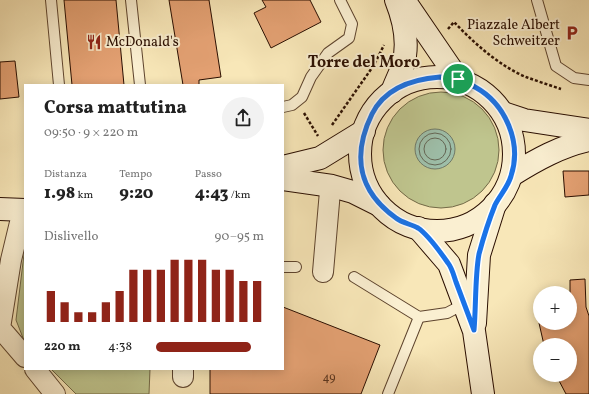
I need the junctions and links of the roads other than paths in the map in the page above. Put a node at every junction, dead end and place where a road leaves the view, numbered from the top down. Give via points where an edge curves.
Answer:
1 (51, 0) edge
2 (131, 0) edge
3 (340, 0) edge
4 (396, 0) edge
5 (404, 0) edge
6 (537, 0) edge
7 (458, 79) junction
8 (589, 80) edge
9 (59, 84) edge
10 (140, 84) edge
11 (392, 92) junction
12 (284, 107) edge
13 (503, 112) junction
14 (589, 130) edge
15 (364, 131) junction
16 (589, 140) edge
17 (284, 167) edge
18 (512, 175) junction
19 (284, 179) edge
20 (330, 191) dead end
21 (496, 204) junction
22 (379, 205) junction
23 (0, 209) edge
24 (24, 210) edge
25 (418, 228) junction
26 (284, 267) edge
27 (296, 267) dead end
28 (323, 272) dead end
29 (354, 277) dead end
30 (464, 304) junction
31 (419, 317) junction
32 (0, 328) edge
33 (474, 330) junction
34 (24, 357) edge
35 (36, 370) edge
36 (55, 394) edge
37 (388, 394) edge
38 (483, 394) edge

1 - 9 lane
2 - 10 lane
3 - 12 lane via 352,24 349,38 328,53 311,77 302,97 292,105
4 - 11 main road via 405,39 403,65
5 - 7 main road
6 - 8 lane via 556,66 574,78
7 - 11 main road via 423,78 407,83
7 - 13 main road via 491,98
11 - 15 main road via 374,109
13 - 14 main road via 524,120
13 - 18 main road via 512,132
15 - 17 main road via 320,158
15 - 22 main road via 360,150 362,170 368,189
16 - 18 main road via 544,156
18 - 21 main road
19 - 22 main road via 332,186 353,192
20 - 28 street
21 - 25 main road via 479,218 460,227 440,231
21 - 33 main road via 479,255
22 - 25 main road via 397,219
23 - 24 main road
24 - 32 street via 11,260
25 - 30 main road via 449,264
26 - 27 lane
29 - 31 lane
30 - 31 lane via 447,313
30 - 33 main road
31 - 37 lane
32 - 34 street
33 - 38 main road
35 - 36 street

